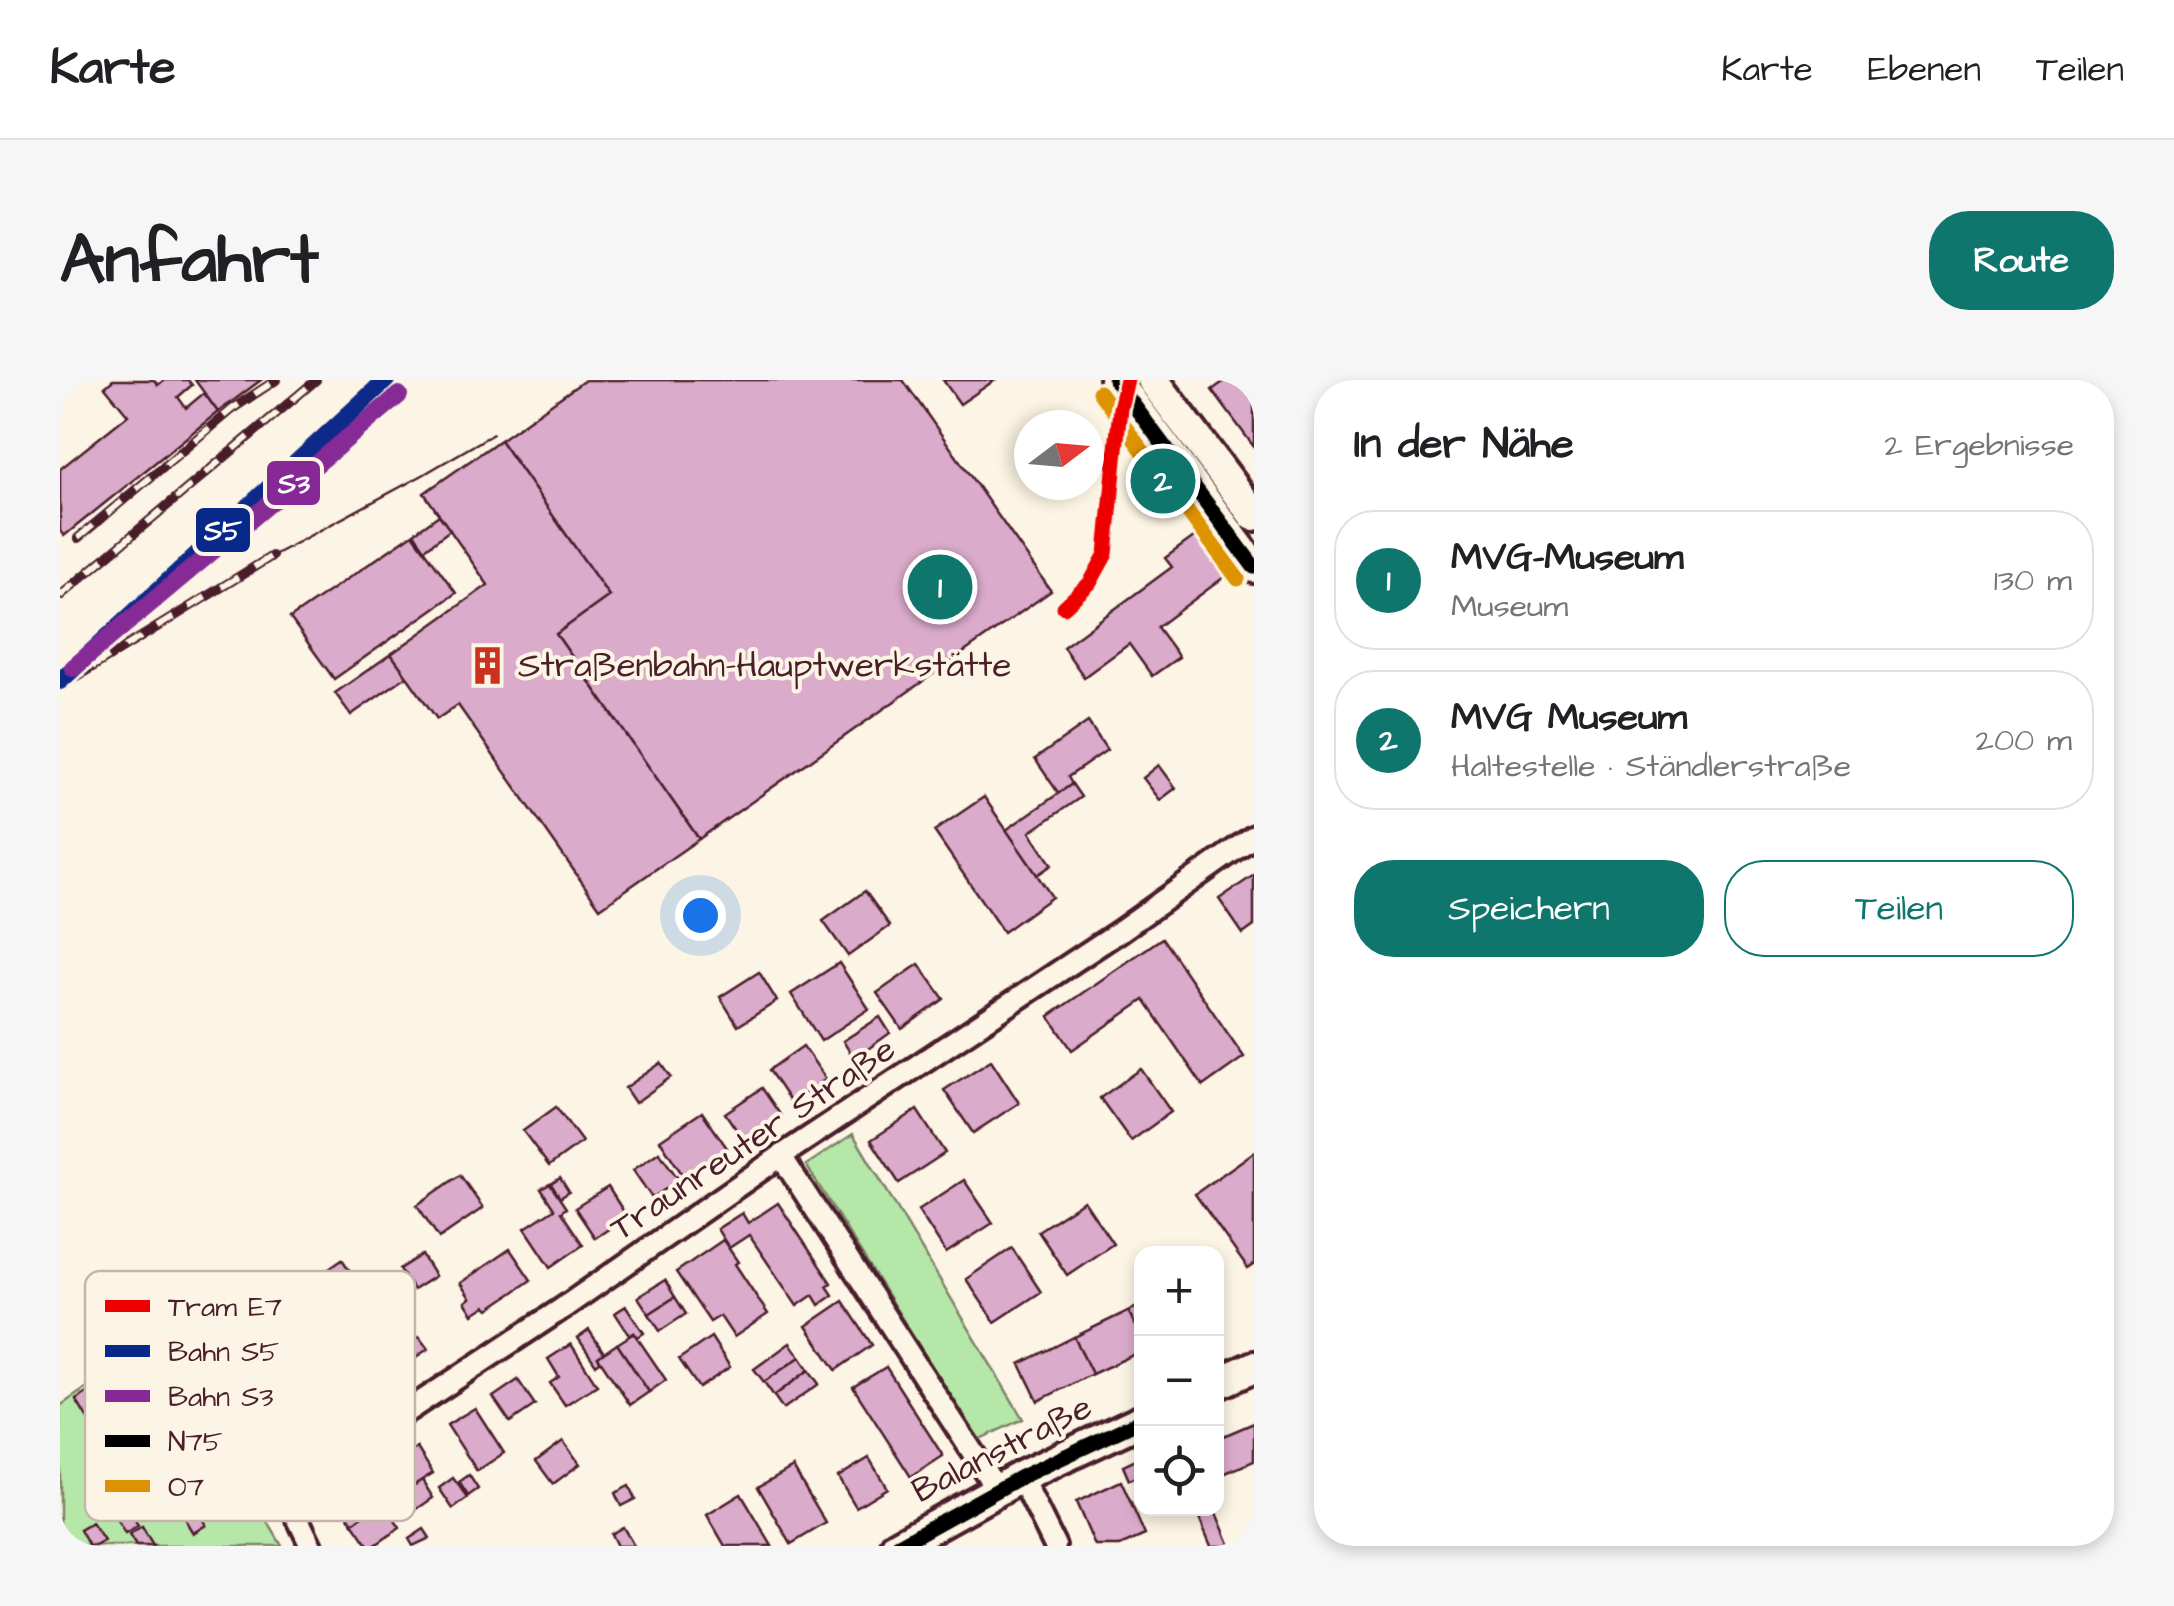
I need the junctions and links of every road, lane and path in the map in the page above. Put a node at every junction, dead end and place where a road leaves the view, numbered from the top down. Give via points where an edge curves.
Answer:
1 (1153, 380) edge
2 (1119, 382) edge
3 (1254, 514) edge
4 (1254, 567) edge
5 (1254, 836) edge
6 (782, 1156) junction
7 (1254, 1367) edge
8 (1224, 1380) edge
9 (415, 1406) edge
10 (1134, 1424) edge
11 (1009, 1484) junction
12 (299, 1521) edge
13 (311, 1546) edge
14 (896, 1546) edge
15 (1055, 1546) edge

1 - 3 main road
2 - 4 main road
5 - 6 street, Traunreuter Straße
6 - 9 street, Traunreuter Straße
6 - 11 street
7 - 8 main road
10 - 11 main road, Balanstraße
11 - 14 main road, Balanstraße
11 - 15 street
12 - 13 street

